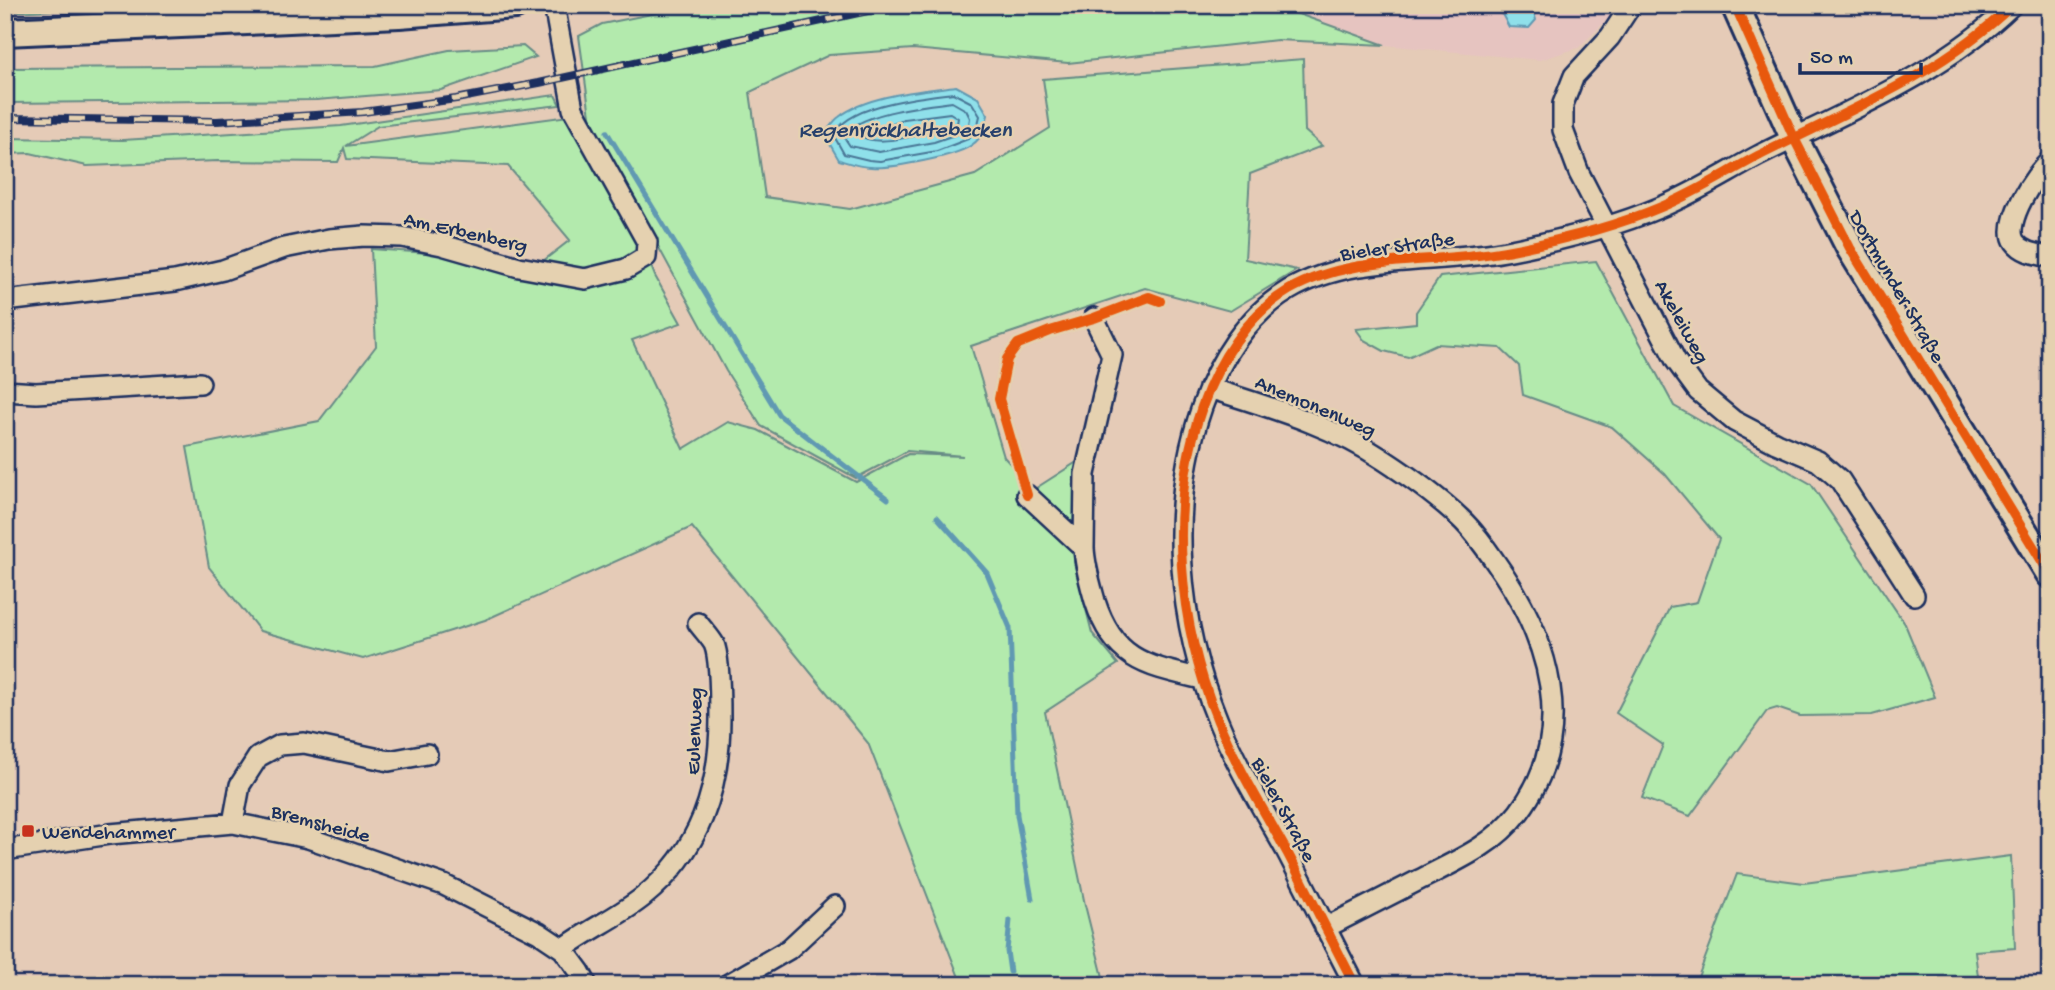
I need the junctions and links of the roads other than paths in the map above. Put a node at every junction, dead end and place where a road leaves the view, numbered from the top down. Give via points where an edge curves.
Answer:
1 (515, 5) edge
2 (554, 5) edge
3 (1631, 5) edge
4 (1735, 5) edge
5 (2012, 5) edge
6 (5, 32) edge
7 (1795, 140) junction
8 (2050, 161) edge
9 (1607, 227) junction
10 (2050, 257) edge
11 (5, 300) edge
12 (1094, 318) dead end
13 (200, 383) dead end
14 (1209, 388) junction
15 (5, 390) edge
16 (1027, 495) dead end
17 (1084, 548) junction
18 (2050, 574) edge
19 (1914, 595) dead end
20 (698, 623) dead end
21 (1202, 679) junction
22 (427, 754) dead end
23 (233, 823) junction
24 (5, 850) edge
25 (835, 906) dead end
26 (1325, 928) junction
27 (563, 949) junction
28 (586, 985) edge
29 (727, 985) edge
30 (1354, 985) edge

1 - 6 main road
2 - 11 street, Am Erbenberg via 573,109 647,242 646,257 626,268 585,279 402,237 364,236 284,248 175,281
3 - 9 street, Akeleiweg via 1610,37 1574,76 1563,104 1563,130
4 - 7 main road, Dortmunder Straße
5 - 7 street, Bieler Straße via 1939,64
7 - 9 street, Bieler Straße via 1661,207
7 - 18 main road, Dortmunder Straße via 1850,248
8 - 10 street via 2020,204 2011,229 2015,242 2028,252
9 - 14 street, Bieler Straße via 1506,251 1352,268 1321,277 1289,290 1255,318 1233,345
9 - 19 street, Akeleiweg via 1676,360 1698,391 1734,421 1818,461 1840,480
12 - 17 street via 1112,355 1085,474
13 - 15 street via 36,393
14 - 21 street, Bieler Straße via 1188,461 1182,527 1184,590
14 - 26 street, Anemonenweg via 1345,438 1383,459 1460,517 1517,595 1545,654 1553,709 1549,748 1538,781 1518,813 1479,850
16 - 17 street
17 - 21 street via 1100,616 1119,647 1164,670
20 - 27 street, Eulenweg via 715,646 720,696 716,780 706,812 692,841 665,876 642,897
21 - 26 street, Bieler Straße via 1239,766
22 - 23 street via 389,761 304,743 280,745 258,757 240,785
23 - 24 street, Bremsheide via 110,834
23 - 27 street, Bremsheide via 308,838 444,885
25 - 29 street via 789,949
26 - 30 street, Bieler Straße
27 - 28 street, Bremsheide

